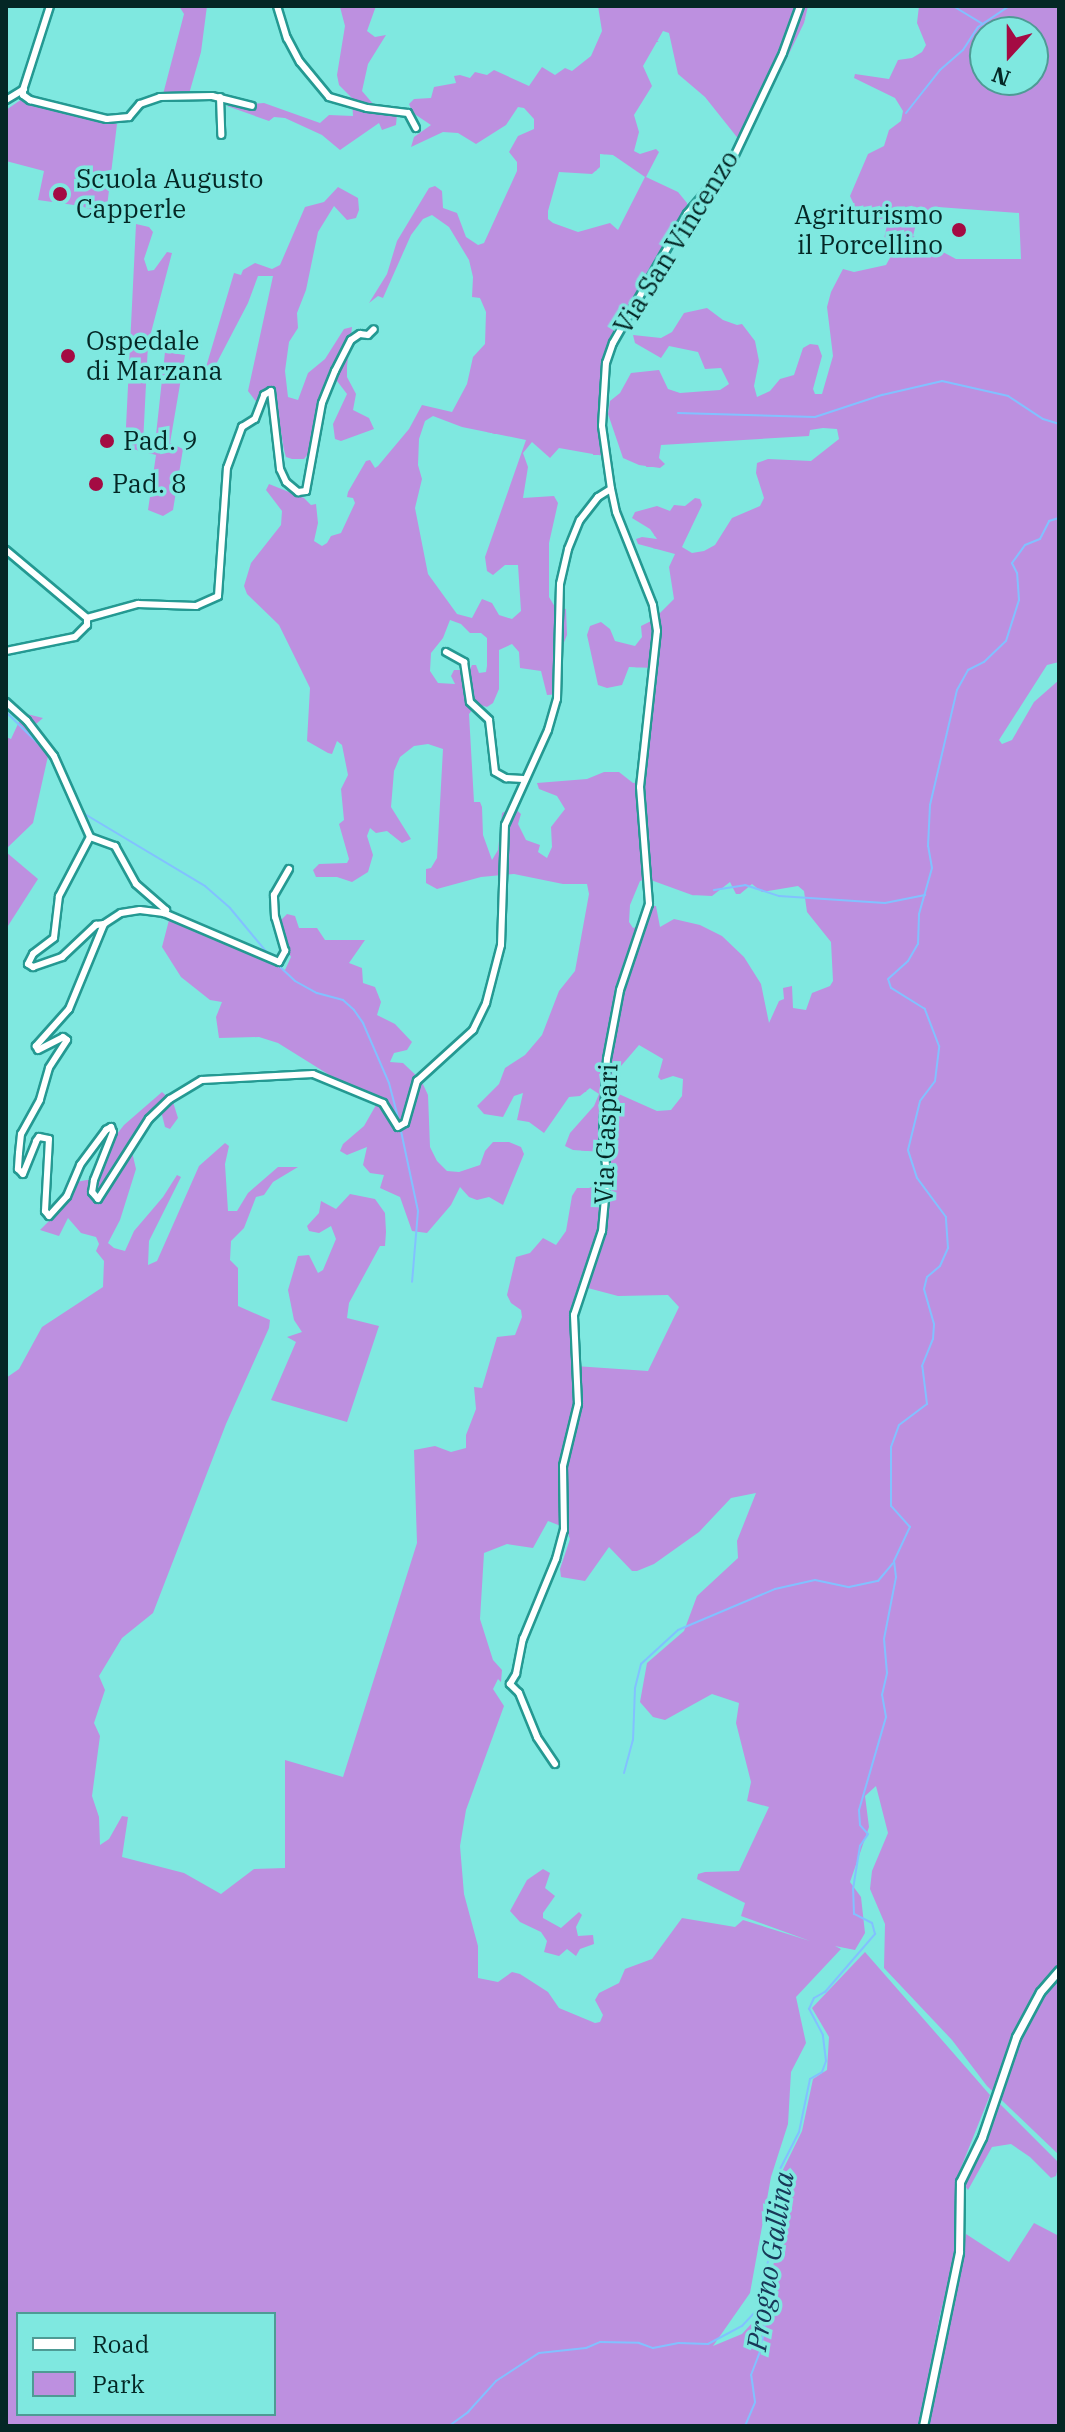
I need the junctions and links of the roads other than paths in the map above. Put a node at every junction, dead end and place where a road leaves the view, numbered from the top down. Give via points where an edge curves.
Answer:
1 (50, 6) edge
2 (277, 6) edge
3 (800, 6) edge
4 (24, 89) junction
5 (220, 97) junction
6 (6, 100) edge
7 (252, 106) dead end
8 (416, 128) dead end
9 (221, 135) dead end
10 (374, 329) dead end
11 (611, 489) junction
12 (6, 550) edge
13 (87, 618) junction
14 (6, 651) edge
15 (446, 652) dead end
16 (6, 702) edge
17 (523, 779) junction
18 (90, 837) junction
19 (289, 869) dead end
20 (164, 913) junction
21 (104, 924) junction
22 (555, 1764) dead end
23 (1059, 1970) edge
24 (923, 2426) edge

1 - 4 street
2 - 8 street via 300,62 329,97 408,113
3 - 11 street, Via San Vincenzo via 732,161 687,214 613,343 606,363 602,426
4 - 5 street via 30,100 107,119 129,117 147,100
4 - 6 street
5 - 7 street
5 - 9 street
10 - 13 street via 351,340 335,371 322,403 306,491 298,492 286,482 280,469 271,391 264,395 255,419 242,427 227,468 218,596 196,606 138,604
11 - 17 street via 580,520 568,549 560,584 557,699
11 - 22 street, Via Gaspari via 653,605 657,631 640,787 649,904 620,990 607,1059 607,1177 602,1231 574,1315 578,1404 563,1466 564,1530 510,1684
12 - 13 street
13 - 14 street via 75,637
15 - 17 street via 464,662 470,702 489,720 495,772
16 - 18 street via 54,756
17 - 21 street via 505,825 501,945 486,1003 473,1030 417,1081 405,1123 398,1127 383,1103 313,1074 202,1080 149,1119 98,1199 92,1192 94,1180 113,1132 111,1127 106,1130 49,1216 49,1139 36,1141 23,1174 19,1153 21,1134 40,1100 49,1068 67,1040 63,1037 38,1050 36,1046 69,1009
18 - 20 street via 115,846 136,884
18 - 21 street via 59,896 54,938 28,964 62,957 96,925
19 - 20 street via 274,895 285,951 279,962
20 - 21 street via 121,913
23 - 24 street via 1040,1992 1016,2037 982,2137 960,2182 959,2252

